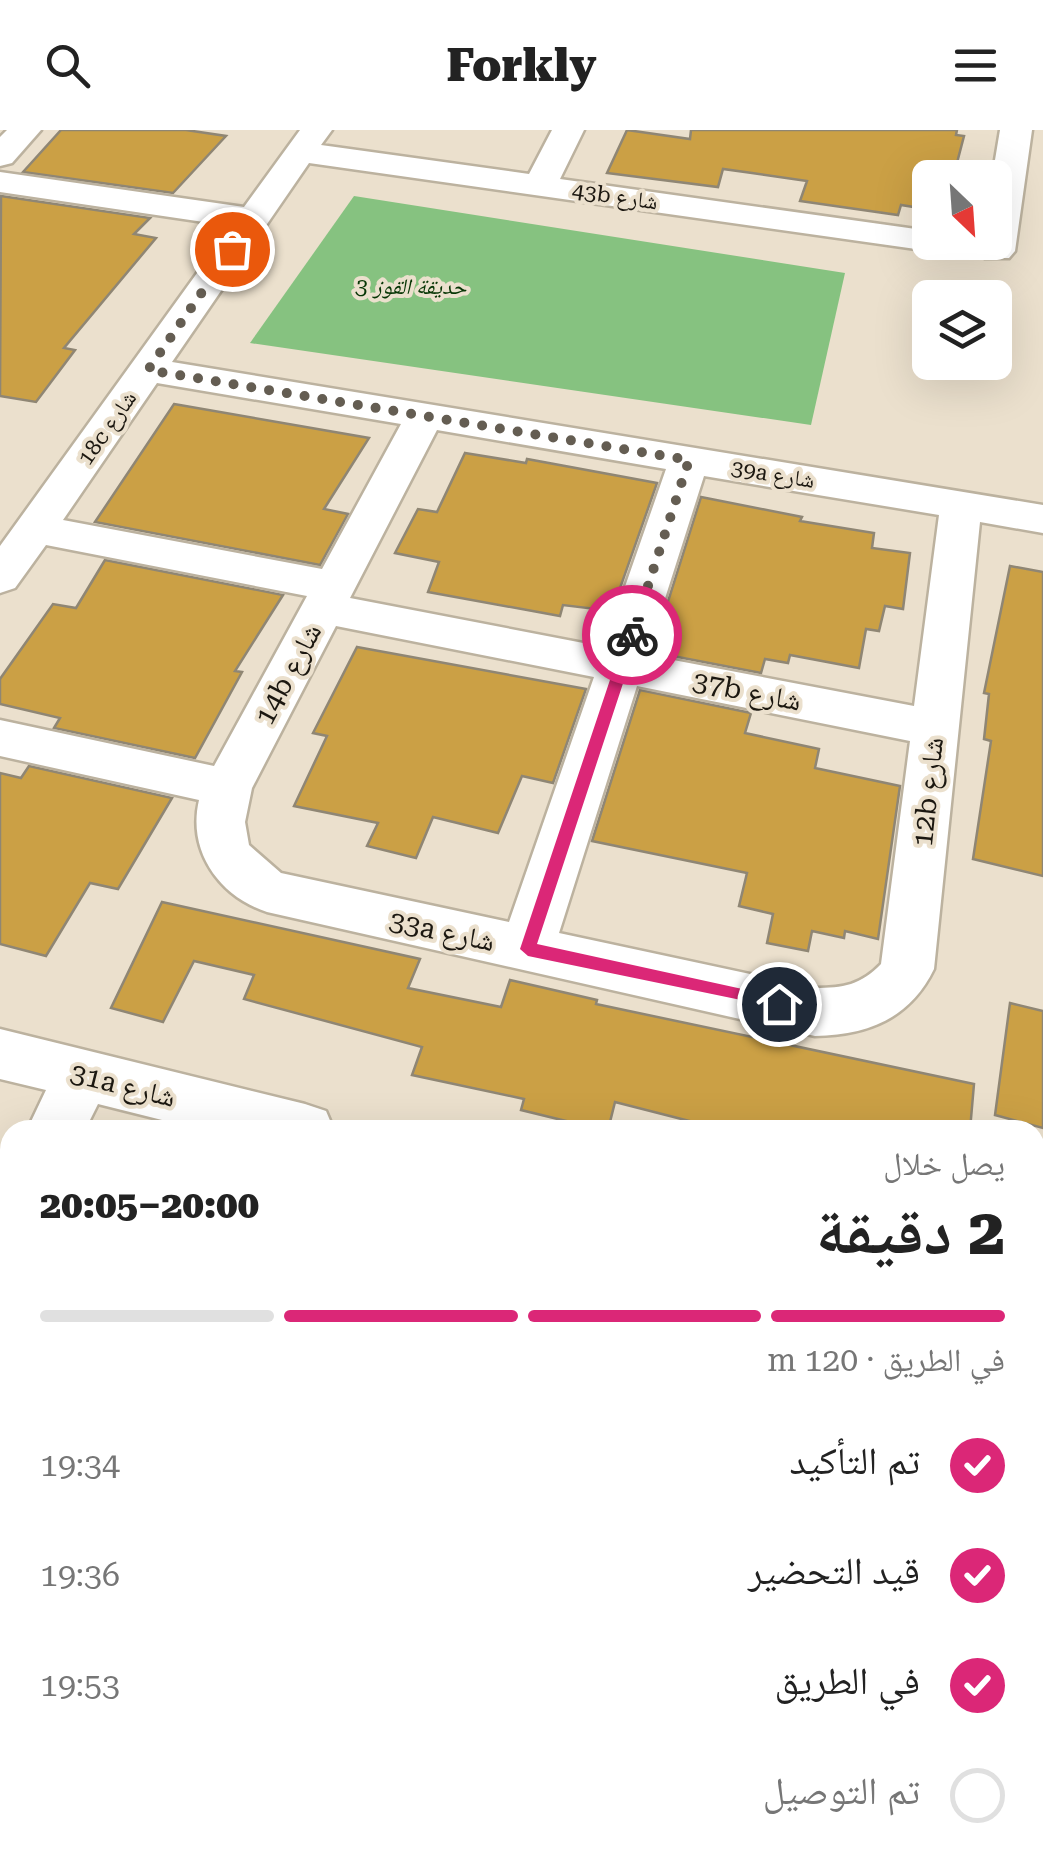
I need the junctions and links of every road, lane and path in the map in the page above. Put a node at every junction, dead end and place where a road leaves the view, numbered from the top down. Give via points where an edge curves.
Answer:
1 (25, 130) edge
2 (568, 130) edge
3 (1025, 133) edge
4 (308, 141) edge
5 (0, 156) edge
6 (0, 182) edge
7 (540, 186) junction
8 (253, 219) junction
9 (912, 238) edge
10 (1012, 253) edge
11 (148, 370) junction
12 (426, 416) junction
13 (689, 460) junction
14 (961, 506) junction
15 (1043, 519) edge
16 (35, 529) junction
17 (0, 578) edge
18 (329, 597) junction
19 (621, 666) junction
20 (935, 728) junction
21 (0, 738) edge
22 (227, 788) junction
23 (303, 901) joint
24 (528, 949) junction
25 (815, 1012) joint
26 (0, 1054) edge
27 (84, 1075) junction
28 (61, 1120) edge
29 (265, 1120) edge

1 - 5 street
2 - 7 street
3 - 10 street
4 - 7 street, 43b شارع
4 - 8 street, 18c شارع
6 - 8 street
7 - 9 street, 43b شارع
8 - 11 street, 18c شارع
11 - 12 street, 39a شارع
11 - 16 street, 18c شارع
12 - 13 street, 39a شارع
12 - 18 street, 14b شارع
13 - 14 street, 39a شارع
13 - 19 street
14 - 15 street, 39a شارع
14 - 20 street, 12b شارع
16 - 17 street, 18c شارع
16 - 18 street, 37b شارع
18 - 19 street, 37b شارع
18 - 22 street, 14b شارع
19 - 20 street, 37b شارع
19 - 24 street
20 - 25 street, 12b شارع via 907,968 898,985 863,1008
21 - 22 street
22 - 23 street, 14b شارع via 218,816 222,846 239,872 267,891
23 - 24 street, 33a شارع
24 - 25 street, 33a شارع
26 - 27 street, 31a شارع
27 - 28 street
27 - 29 street, 31a شارع

